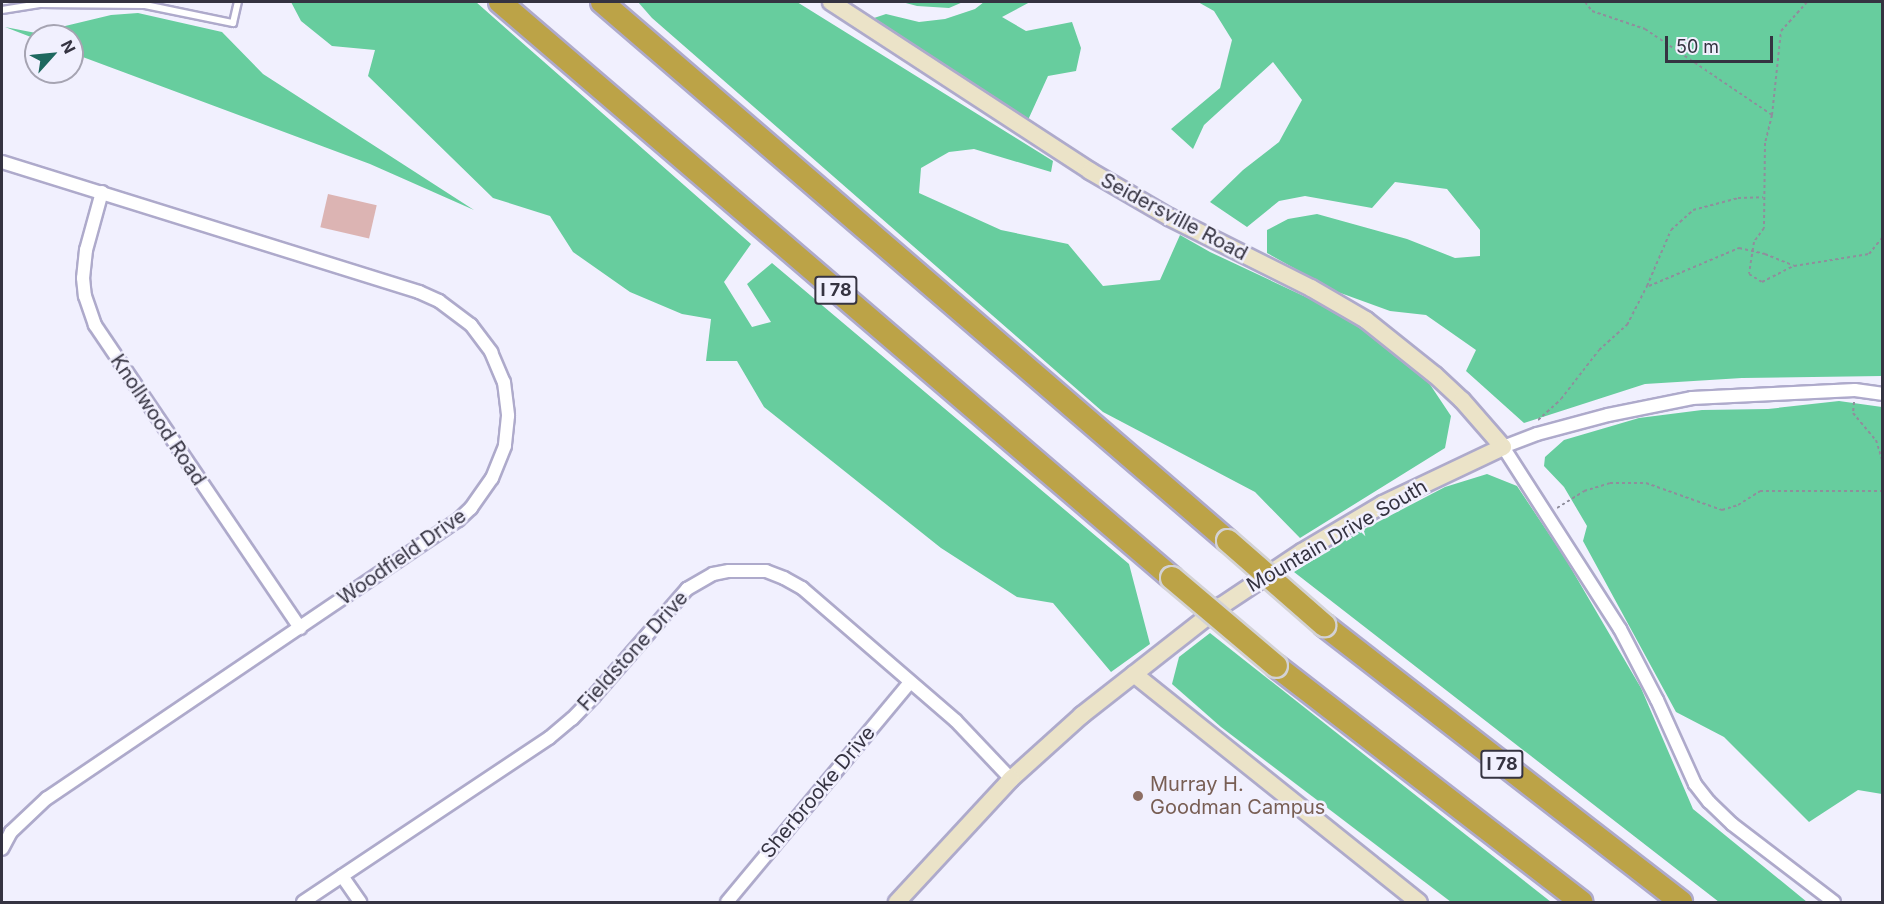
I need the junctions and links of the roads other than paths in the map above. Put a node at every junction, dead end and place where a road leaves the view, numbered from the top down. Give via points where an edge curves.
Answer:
1 (238, 2) edge
2 (500, 2) edge
3 (602, 2) edge
4 (831, 2) edge
5 (2, 10) edge
6 (2, 162) edge
7 (102, 192) junction
8 (1882, 394) edge
9 (1503, 447) junction
10 (300, 628) junction
11 (1134, 674) junction
12 (910, 682) junction
13 (1011, 779) junction
14 (2, 849) edge
15 (342, 876) junction
16 (303, 903) edge
17 (360, 903) edge
18 (727, 903) edge
19 (897, 903) edge
20 (1419, 903) edge
21 (1581, 903) edge
22 (1681, 903) edge
23 (1834, 903) edge

1 - 5 lane via 233,23 145,5 40,4
2 - 21 highway, I 78, bridge via 1276,666
3 - 22 highway, I 78, bridge via 1324,625
4 - 9 street, Seidersville Road via 1090,171 1366,320 1435,375
6 - 7 street, Woodfield Drive
7 - 10 street, Knollwood Road via 86,250 83,278 95,325
7 - 10 street, Woodfield Drive via 439,301 471,325 499,367 507,398 508,429 500,462 484,492 458,520
8 - 9 street, Mountain Drive South via 1856,390 1692,398 1608,415
9 - 11 street, Mountain Drive South via 1408,491 1302,552 1221,606
9 - 23 street via 1620,629 1702,793 1732,824
10 - 14 street, Woodfield Drive via 47,798 11,832
11 - 13 street, Mountain Drive South
11 - 20 street
12 - 13 street, Fieldstone Drive via 956,721
12 - 15 street, Fieldstone Drive via 818,602 784,578 751,570 713,574 677,599 565,726
12 - 18 street, Sherbrooke Drive
13 - 19 street, Mountain Drive South
15 - 16 street, Fieldstone Drive
15 - 17 street

